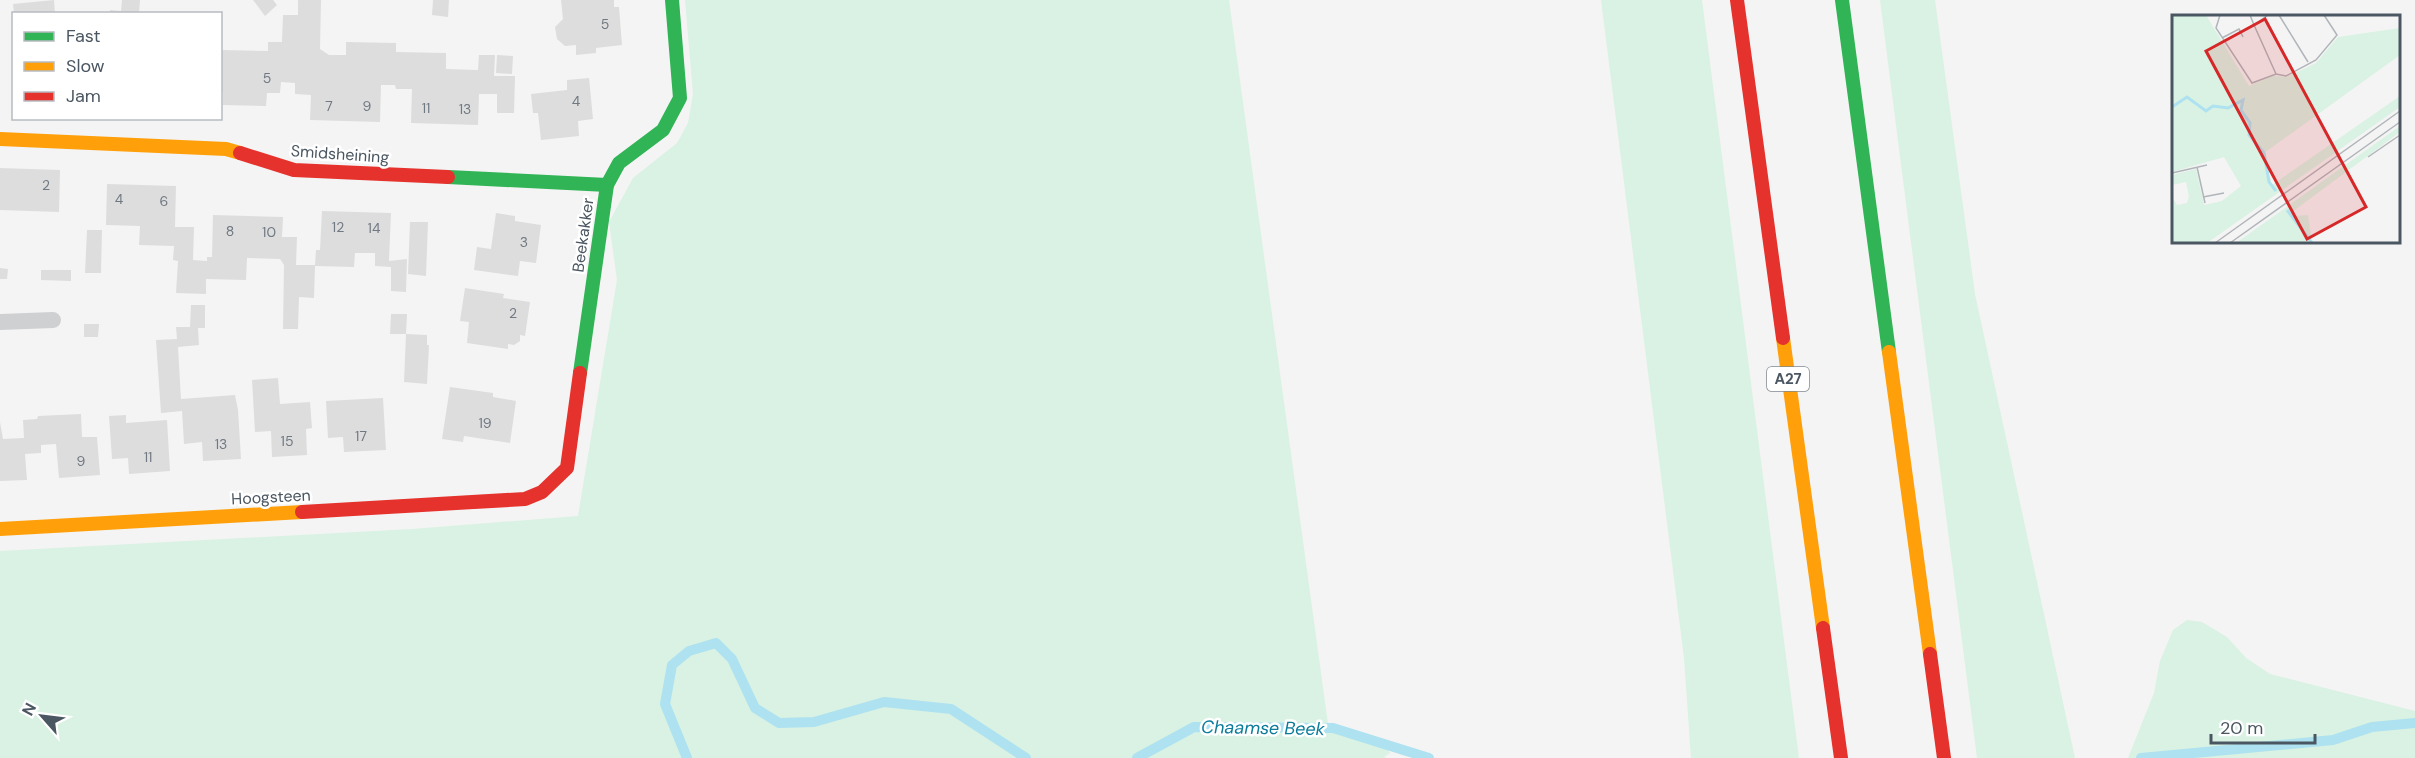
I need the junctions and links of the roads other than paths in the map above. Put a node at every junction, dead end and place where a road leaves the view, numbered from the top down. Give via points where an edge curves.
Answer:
1 (672, 0) edge
2 (1737, 0) edge
3 (1842, 0) edge
4 (0, 140) edge
5 (607, 185) junction
6 (53, 320) dead end
7 (0, 322) edge
8 (542, 492) joint
9 (0, 529) edge
10 (1841, 758) edge
11 (1944, 758) edge

1 - 5 main road, Beekakker via 680,98 663,130 619,163
2 - 10 main road, A27
3 - 11 main road
4 - 5 main road, Smidsheining via 226,149 294,170
5 - 8 main road, Beekakker via 567,468
6 - 7 lane
8 - 9 main road, Hoogsteen via 525,499

